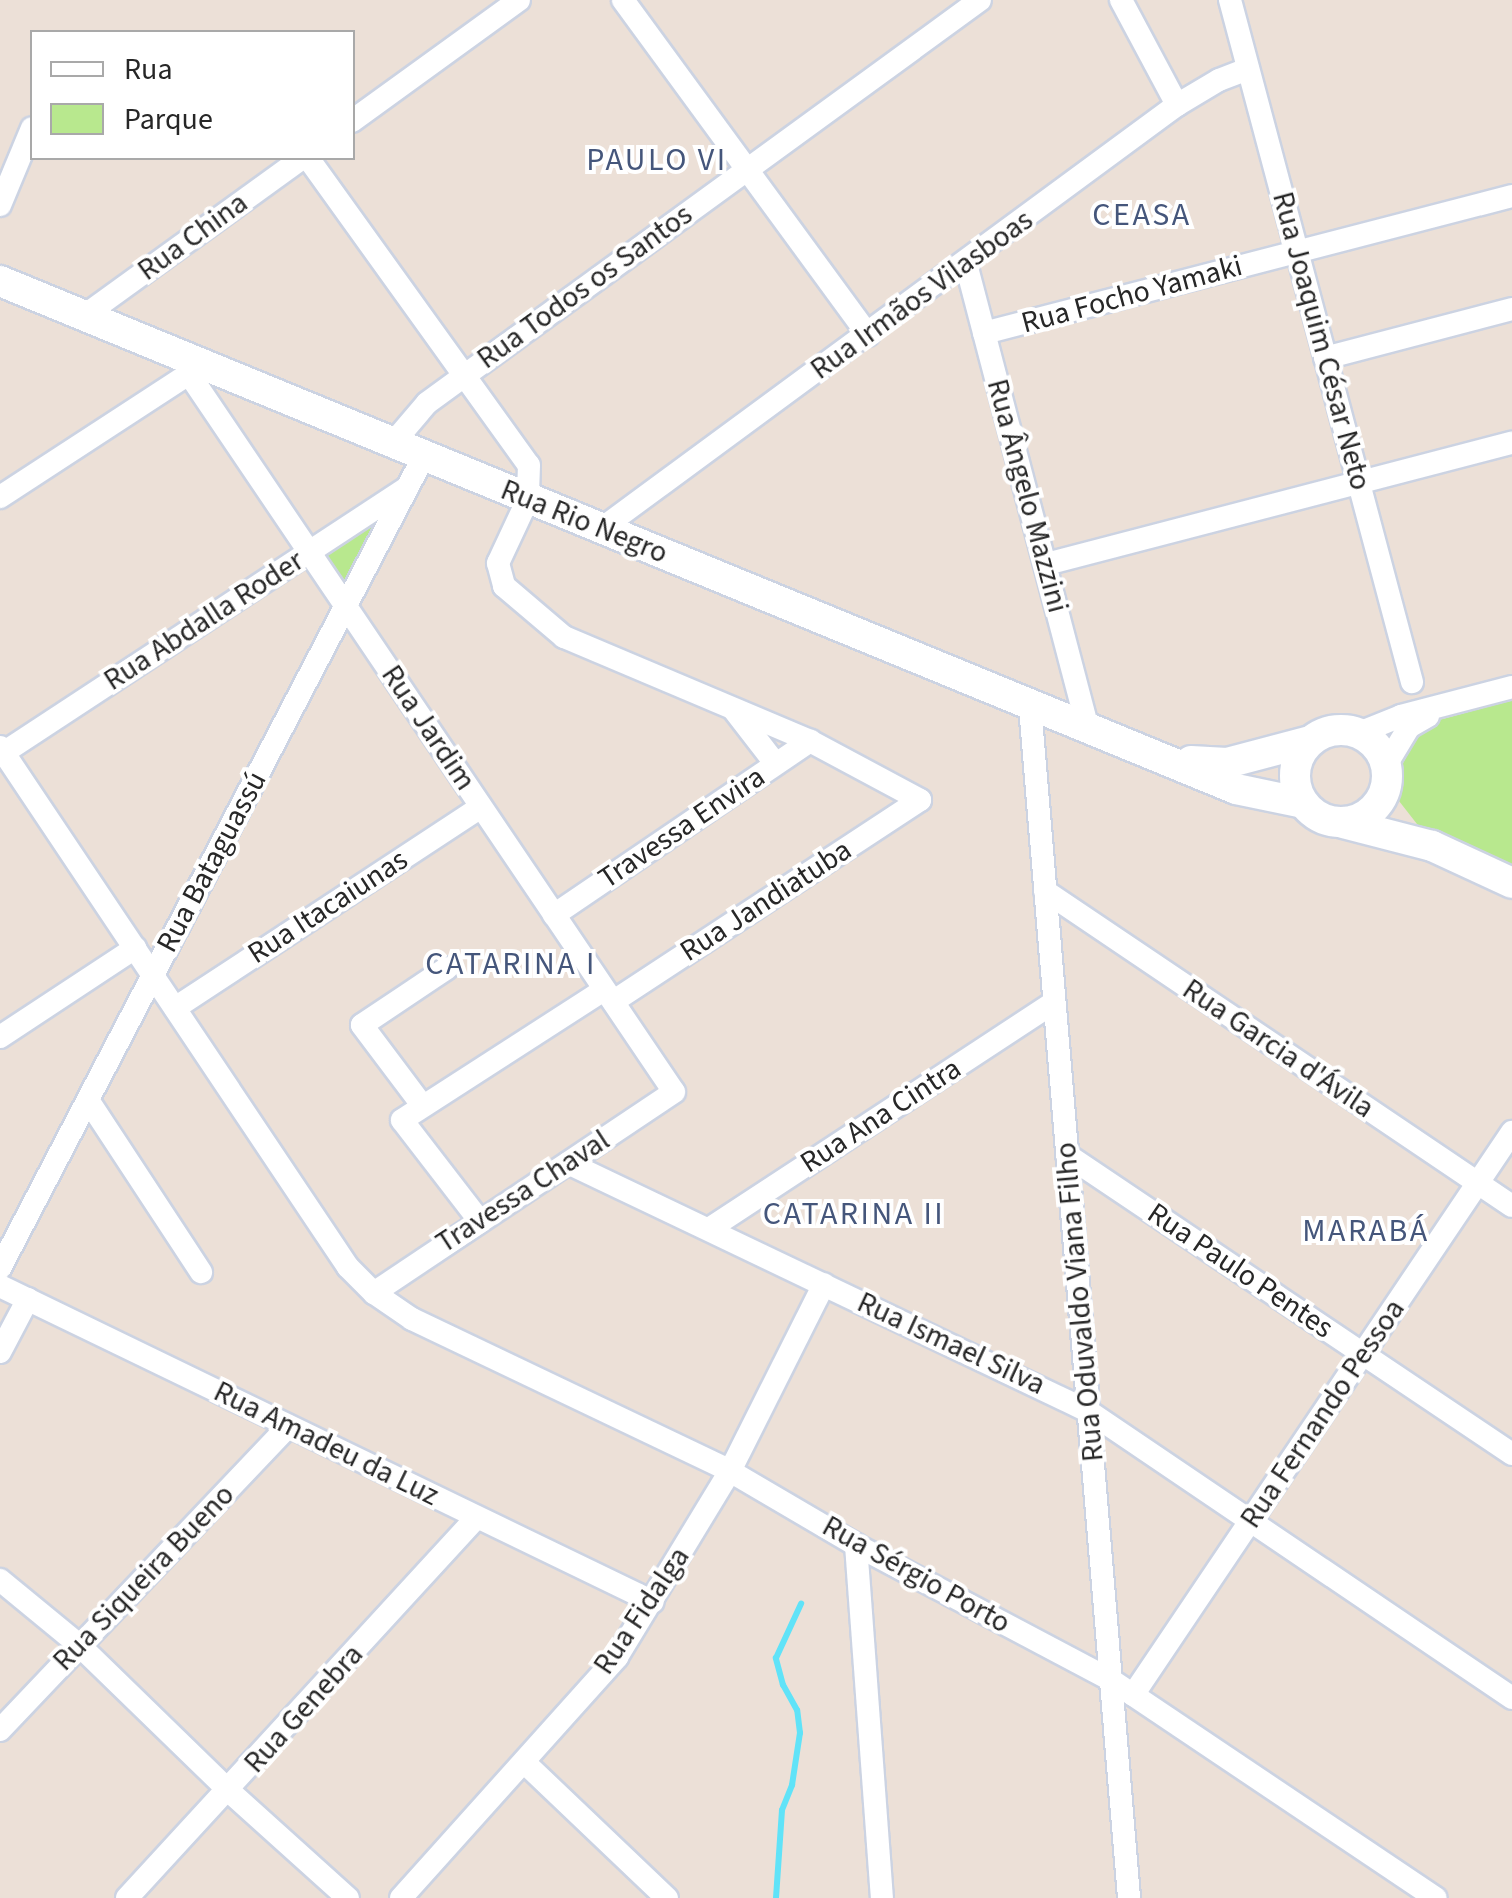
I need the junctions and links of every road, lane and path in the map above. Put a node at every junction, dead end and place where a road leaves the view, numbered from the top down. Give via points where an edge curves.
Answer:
1 (518, 0) edge
2 (623, 0) edge
3 (980, 0) edge
4 (1121, 0) edge
5 (1230, 0) edge
6 (1248, 69) junction
7 (1176, 105) junction
8 (355, 118) edge
9 (30, 133) edge
10 (302, 160) edge
11 (306, 160) edge
12 (747, 170) junction
13 (1512, 196) edge
14 (0, 205) edge
15 (1297, 252) junction
16 (966, 264) junction
17 (0, 281) edge
18 (1511, 312) edge
19 (84, 316) junction
20 (984, 333) junction
21 (868, 335) junction
22 (1325, 358) junction
23 (192, 368) junction
24 (467, 374) junction
25 (394, 443) junction
26 (1512, 443) edge
27 (424, 456) junction
28 (1358, 483) junction
29 (408, 488) junction
30 (0, 497) edge
31 (528, 499) junction
32 (601, 529) junction
33 (309, 552) junction
34 (1046, 564) junction
35 (346, 606) junction
36 (1412, 682) dead end
37 (1512, 687) edge
38 (1456, 701) junction
39 (1030, 706) junction
40 (732, 707) junction
41 (1088, 728) junction
42 (1359, 733) junction
43 (1310, 740) junction
44 (810, 741) junction
45 (1, 752) edge
46 (1169, 759) junction
47 (776, 764) junction
48 (1387, 775) junction
49 (1303, 803) junction
50 (481, 807) junction
51 (1343, 822) junction
52 (1432, 846) junction
53 (1512, 884) edge
54 (1045, 891) junction
55 (554, 915) junction
56 (135, 948) junction
57 (447, 968) dead end
58 (153, 976) junction
59 (608, 996) junction
60 (1054, 1002) junction
61 (175, 1008) junction
62 (0, 1037) edge
63 (674, 1092) joint
64 (88, 1100) junction
65 (422, 1104) junction
66 (1512, 1132) edge
67 (1068, 1155) junction
68 (568, 1163) junction
69 (1478, 1183) junction
70 (1512, 1206) edge
71 (479, 1220) junction
72 (708, 1229) junction
73 (0, 1268) edge
74 (201, 1272) dead end
75 (824, 1284) junction
76 (0, 1286) edge
77 (374, 1293) junction
78 (28, 1299) junction
79 (0, 1352) edge
80 (1363, 1354) junction
81 (1088, 1411) junction
82 (288, 1426) junction
83 (1512, 1454) edge
84 (730, 1471) junction
85 (478, 1517) junction
86 (1250, 1521) junction
87 (856, 1545) junction
88 (0, 1580) edge
89 (653, 1602) junction
90 (79, 1644) junction
91 (1111, 1680) junction
92 (1133, 1695) junction
93 (1512, 1698) edge
94 (0, 1730) edge
95 (524, 1763) junction
96 (230, 1791) junction
97 (127, 1898) edge
98 (348, 1898) edge
99 (402, 1898) edge
100 (667, 1898) edge
101 (882, 1898) edge
102 (1129, 1898) edge
103 (1435, 1898) edge

1 - 8 street
2 - 12 street
3 - 12 street, Rua Todos os Santos
4 - 7 street
5 - 6 street, Rua Joaquim César Neto
6 - 7 street, Rua Irmãos Vilasboas
6 - 15 street, Rua Joaquim César Neto
7 - 16 street, Rua Irmãos Vilasboas
9 - 14 street
10 - 19 street, Rua China
11 - 24 street
12 - 21 street
12 - 24 street, Rua Todos os Santos
13 - 15 street, Rua Focho Yamaki
15 - 20 street, Rua Focho Yamaki
15 - 22 street, Rua Joaquim César Neto
16 - 20 street, Rua Ângelo Mazzini
16 - 21 street, Rua Irmãos Vilasboas
17 - 19 main road, Rua Rio Negro
18 - 22 street
19 - 23 main road, Rua Rio Negro
20 - 34 street, Rua Ângelo Mazzini
21 - 32 street, Rua Irmãos Vilasboas
22 - 28 street, Rua Joaquim César Neto
23 - 25 main road, Rua Rio Negro
23 - 30 street
23 - 33 street, Rua Jardim
24 - 25 street, Rua Todos os Santos via 427,403
24 - 31 street via 529,464
25 - 27 main road, Rua Rio Negro
26 - 28 street
27 - 29 street, Rua Bataguassú
27 - 31 main road, Rua Rio Negro
28 - 34 street
28 - 36 street, Rua Joaquim César Neto
29 - 33 street, Rua Abdalla Roder
29 - 35 street, Rua Bataguassú
31 - 32 main road, Rua Rio Negro
31 - 40 street via 498,564 504,586 564,637
32 - 39 main road, Rua Rio Negro
33 - 35 street, Rua Jardim
33 - 45 street, Rua Abdalla Roder
34 - 41 street, Rua Ângelo Mazzini
35 - 50 street, Rua Jardim
35 - 58 street, Rua Bataguassú
37 - 38 street
38 - 42 street
38 - 48 street via 1409,727
39 - 41 main road, Rua Rio Negro
39 - 54 street, Rua Oduvaldo Viana Filho
40 - 44 street
40 - 47 street
41 - 46 main road, Rua Rio Negro
42 - 43 main road via 1334,730
42 - 48 main road via 1376,746
43 - 46 main road, Rua Rio Negro via 1227,763
43 - 49 main road via 1297,759 1294,782
44 - 47 street, Travessa Envira
44 - 59 street, Rua Jandiatuba via 920,800
45 - 56 street, Rua Sérgio Porto
46 - 49 main road, Rua Rio Negro via 1236,789
47 - 55 street, Travessa Envira
48 - 51 main road via 1372,812
48 - 52 main road via 1391,806
49 - 51 main road via 1320,818
50 - 55 street, Rua Jardim
50 - 61 street, Rua Itacaiunas
51 - 52 main road
52 - 53 main road
54 - 60 street, Rua Oduvaldo Viana Filho
54 - 69 street, Rua Garcia d'Ávila
55 - 59 street, Rua Jardim
56 - 58 street, Rua Sérgio Porto
56 - 62 street
57 - 65 street via 362,1025
58 - 61 street, Rua Sérgio Porto
58 - 64 street, Rua Bataguassú
59 - 63 street, Rua Jardim
59 - 65 street, Rua Jandiatuba
60 - 67 street, Rua Oduvaldo Viana Filho
60 - 72 street, Rua Ana Cintra
61 - 77 street, Rua Sérgio Porto via 348,1267
63 - 68 street, Travessa Chaval
64 - 73 street, Rua Bataguassú
64 - 74 street
65 - 71 street, Rua Jandiatuba via 402,1120
66 - 69 street, Rua Fernando Pessoa
67 - 80 street, Rua Paulo Pentes
67 - 81 street, Rua Oduvaldo Viana Filho
68 - 71 street, Travessa Chaval
68 - 72 street, Rua Ismael Silva
69 - 70 street, Rua Garcia d'Ávila
69 - 80 street, Rua Fernando Pessoa
71 - 77 street, Travessa Chaval
72 - 75 street, Rua Ismael Silva
75 - 81 street, Rua Ismael Silva
75 - 84 street, Rua Fidalga
76 - 78 street, Rua Amadeu da Luz
77 - 84 street, Rua Sérgio Porto via 412,1319
78 - 79 street
78 - 82 street, Rua Amadeu da Luz
80 - 83 street, Rua Paulo Pentes
80 - 86 street, Rua Fernando Pessoa
81 - 86 street, Rua Ismael Silva
81 - 91 street, Rua Oduvaldo Viana Filho
82 - 85 street, Rua Amadeu da Luz
82 - 90 street, Rua Siqueira Bueno
84 - 87 street, Rua Sérgio Porto
84 - 89 street, Rua Fidalga
85 - 89 street, Rua Amadeu da Luz
85 - 96 street, Rua Genebra
86 - 92 street, Rua Fernando Pessoa
86 - 93 street, Rua Ismael Silva
87 - 91 street, Rua Sérgio Porto
87 - 101 street
88 - 90 street
89 - 95 street, Rua Fidalga via 618,1657
90 - 94 street, Rua Siqueira Bueno
90 - 96 street
91 - 92 street, Rua Sérgio Porto
91 - 102 street, Rua Oduvaldo Viana Filho
92 - 103 street, Rua Sérgio Porto
95 - 99 street, Rua Fidalga
95 - 100 street
96 - 97 street, Rua Genebra
96 - 98 street

